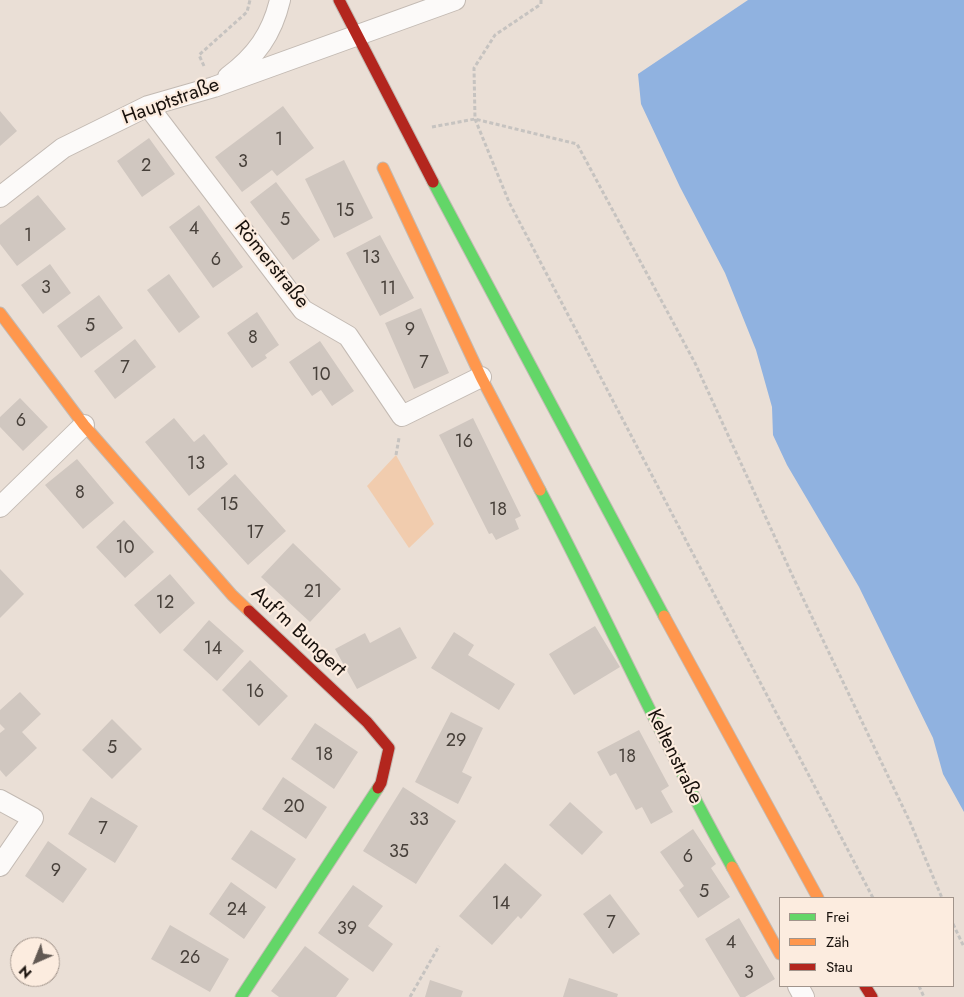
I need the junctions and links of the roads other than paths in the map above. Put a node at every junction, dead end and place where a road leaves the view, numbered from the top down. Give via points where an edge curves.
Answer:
1 (280, 0) edge
2 (339, 0) edge
3 (455, 0) edge
4 (357, 36) junction
5 (214, 87) junction
6 (148, 106) junction
7 (382, 168) dead end
8 (0, 197) edge
9 (0, 313) edge
10 (481, 377) junction
11 (84, 425) junction
12 (0, 507) edge
13 (0, 800) edge
14 (0, 866) edge
15 (817, 897) edge
16 (779, 952) edge
17 (241, 997) edge

1 - 5 street via 275,20 261,46 243,66
2 - 4 street
3 - 4 street, Hauptstraße
4 - 5 street, Hauptstraße
4 - 15 street via 616,528
5 - 6 street, Hauptstraße
6 - 8 street, Hauptstraße via 63,148
6 - 10 street, Römerstraße via 303,310 348,336 402,416
7 - 10 street
9 - 11 street, Auf'm Bungert
10 - 16 street, Keltenstraße via 575,556 700,810
11 - 12 street
11 - 17 street, Auf'm Bungert via 232,595 367,722 389,748 381,783
13 - 14 street via 33,818

